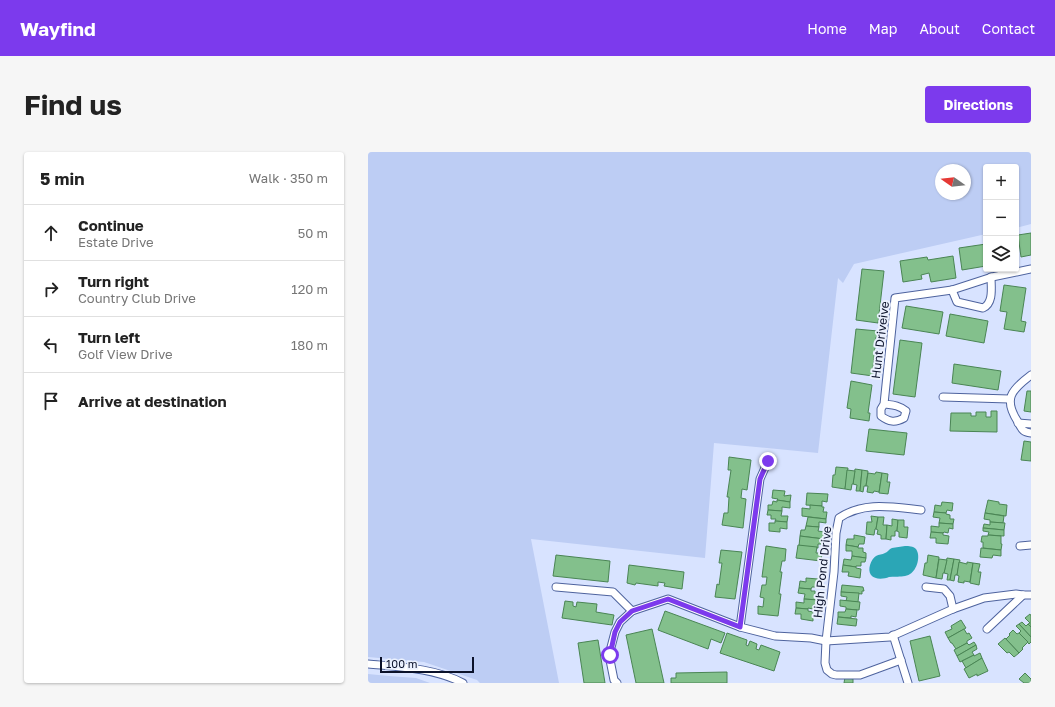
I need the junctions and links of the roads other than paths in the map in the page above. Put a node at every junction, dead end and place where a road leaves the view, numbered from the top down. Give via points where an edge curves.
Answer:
1 (1031, 269) edge
2 (991, 277) junction
3 (952, 290) junction
4 (1031, 375) edge
5 (943, 397) dead end
6 (1009, 399) junction
7 (884, 404) dead end
8 (1018, 423) junction
9 (1031, 424) edge
10 (1031, 434) edge
11 (768, 461) dead end
12 (921, 510) dead end
13 (1031, 545) edge
14 (1020, 546) dead end
15 (556, 587) dead end
16 (926, 587) dead end
17 (1023, 595) junction
18 (1031, 595) edge
19 (953, 609) junction
20 (632, 611) junction
21 (740, 627) junction
22 (987, 629) dead end
23 (893, 635) junction
24 (826, 640) junction
25 (901, 660) junction
26 (368, 664) edge
27 (463, 683) edge
28 (617, 683) edge
29 (908, 683) edge

1 - 2 street, Hunt Driveive
2 - 3 street, Hunt Driveive
2 - 3 street via 990,302 983,308 957,302
3 - 7 street, Hunt Driveive via 895,298
4 - 6 street
5 - 6 street
6 - 8 street
8 - 9 street
8 - 10 street via 1024,432
11 - 21 street via 760,479
12 - 24 street, High Pond Drive via 865,507 848,512 839,518
13 - 14 street
15 - 20 street via 613,592
16 - 19 street via 944,589 950,596
17 - 18 street
17 - 19 street via 984,598
17 - 22 street
19 - 23 street
20 - 21 street via 668,599
20 - 28 street via 620,622 610,655 614,680
21 - 24 street via 775,636
23 - 24 street
23 - 25 street
24 - 25 street via 825,663 827,670 832,674 860,675
25 - 29 street
26 - 27 street via 417,669 441,674

